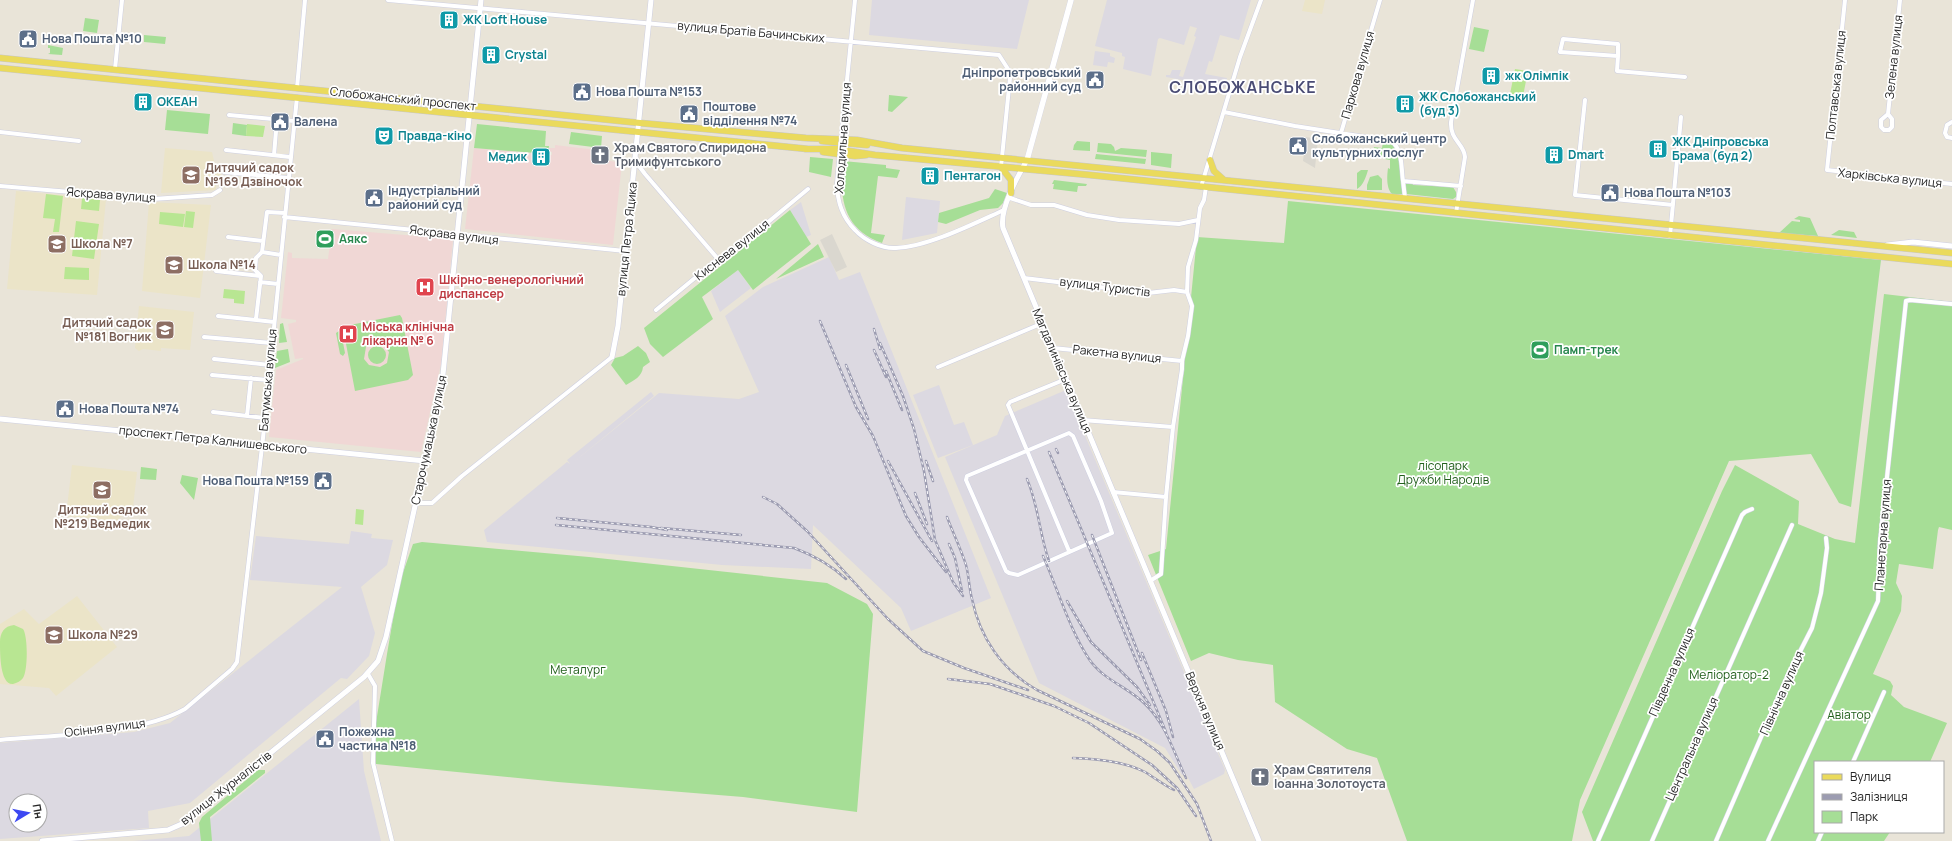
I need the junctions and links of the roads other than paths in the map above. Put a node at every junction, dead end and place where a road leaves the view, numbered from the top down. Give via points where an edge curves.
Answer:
1 (122, 0) edge
2 (305, 0) edge
3 (388, 0) edge
4 (481, 0) edge
5 (651, 0) edge
6 (855, 0) edge
7 (1071, 0) edge
8 (1261, 0) edge
9 (1379, 0) edge
10 (1473, 0) edge
11 (1845, 0) edge
12 (1900, 0) edge
13 (480, 8) junction
14 (649, 23) junction
15 (851, 41) junction
16 (1618, 56) junction
17 (0, 58) edge
18 (0, 68) edge
19 (115, 69) junction
20 (1685, 77) dead end
21 (297, 88) junction
22 (297, 97) junction
23 (1585, 100) dead end
24 (471, 106) junction
25 (1224, 112) junction
26 (229, 114) dead end
27 (470, 114) junction
28 (1888, 114) dead end
29 (1681, 117) dead end
30 (277, 120) junction
31 (294, 121) junction
32 (1952, 122) edge
33 (640, 123) junction
34 (639, 131) junction
35 (0, 132) edge
36 (1342, 133) junction
37 (1952, 138) edge
38 (79, 141) dead end
39 (226, 150) dead end
40 (274, 155) junction
41 (290, 157) junction
42 (1002, 157) junction
43 (636, 158) junction
44 (1027, 160) junction
45 (1210, 160) junction
46 (1001, 167) junction
47 (1022, 168) junction
48 (1827, 170) joint
49 (224, 172) dead end
50 (288, 178) junction
51 (1204, 178) junction
52 (1224, 180) junction
53 (1403, 181) junction
54 (1952, 184) edge
55 (0, 186) edge
56 (1460, 186) junction
57 (1204, 187) junction
58 (808, 188) dead end
59 (220, 190) dead end
60 (1011, 196) junction
61 (1405, 198) junction
62 (1457, 204) junction
63 (1673, 205) junction
64 (1004, 210) junction
65 (1456, 213) junction
66 (284, 215) junction
67 (1198, 220) junction
68 (1670, 226) junction
69 (458, 235) junction
70 (1670, 236) junction
71 (228, 237) dead end
72 (263, 241) junction
73 (1880, 246) junction
74 (1952, 246) edge
75 (625, 251) junction
76 (262, 252) junction
77 (1952, 253) edge
78 (280, 255) junction
79 (718, 259) junction
80 (1952, 264) edge
81 (216, 270) dead end
82 (261, 276) junction
83 (1024, 278) junction
84 (260, 282) junction
85 (278, 284) junction
86 (1187, 292) junction
87 (1952, 304) edge
88 (656, 310) dead end
89 (218, 316) dead end
90 (256, 319) junction
91 (274, 322) junction
92 (1043, 323) junction
93 (204, 337) dead end
94 (272, 343) junction
95 (1053, 348) junction
96 (612, 357) joint
97 (214, 359) dead end
98 (1182, 361) junction
99 (270, 365) junction
100 (938, 367) dead end
101 (212, 375) dead end
102 (251, 378) junction
103 (1066, 379) junction
104 (268, 380) junction
105 (213, 412) dead end
106 (247, 416) junction
107 (264, 418) junction
108 (0, 419) edge
109 (1082, 420) junction
110 (1173, 427) junction
111 (262, 445) junction
112 (1028, 452) junction
113 (426, 461) junction
114 (1114, 492) junction
115 (1166, 497) junction
116 (416, 503) junction
117 (1752, 509) dead end
118 (1792, 525) dead end
119 (1826, 538) dead end
120 (1069, 552) junction
121 (1150, 581) junction
122 (378, 661) joint
123 (237, 662) joint
124 (368, 674) junction
125 (1884, 692) dead end
126 (0, 740) edge
127 (1853, 761) edge
128 (42, 841) edge
129 (392, 841) edge
130 (1259, 841) edge
131 (1598, 841) edge
132 (1652, 841) edge
133 (1716, 841) edge
134 (1768, 841) edge

1 - 19 street
2 - 21 street
3 - 13 street, вулиця Братів Бачинських
4 - 13 street, Старочумацька вулиця
5 - 14 street, вулиця Петра Яцика
6 - 15 street, Холодильна вулиця
7 - 44 main road
8 - 25 street via 1240,57
9 - 36 street, Паркова вулиця
10 - 56 street via 1451,122 1452,134 1465,153
11 - 48 street, Полтавська вулиця
12 - 28 street, Зелена вулиця
13 - 14 street, вулиця Братів Бачинських
13 - 24 street, Старочумацька вулиця
14 - 15 street, вулиця Братів Бачинських
14 - 33 street, вулиця Петра Яцика
15 - 42 street, вулиця Братів Бачинських via 999,55 1010,78
15 - 64 street, Холодильна вулиця, bridge via 837,183 839,202 848,223 870,242 895,248 937,238
16 - 16 street via 1567,52 1560,52 1563,39 1618,44
16 - 20 street via 1617,71
17 - 19 main road, Слобожанський проспект
18 - 22 main road, Слобожанський проспект
19 - 21 main road, Слобожанський проспект
21 - 24 main road, Слобожанський проспект
22 - 27 main road, Слобожанський проспект
22 - 31 street, Батумська вулиця
23 - 63 street via 1575,195
24 - 27 street, Старочумацька вулиця
24 - 33 main road, Слобожанський проспект
25 - 36 street
25 - 45 street
26 - 30 street
27 - 34 main road, Слобожанський проспект
27 - 69 street, Старочумацька вулиця
29 - 63 street
30 - 31 street
30 - 40 street
31 - 41 street, Батумська вулиця
32 - 37 street via 1947,125 1946,133 1947,137
33 - 34 street, вулиця Петра Яцика
33 - 42 main road, Слобожанський проспект via 806,138 836,144 876,145
34 - 43 street, вулиця Петра Яцика
34 - 46 main road, Слобожанський проспект
35 - 38 street
36 - 53 street via 1391,141 1397,145
39 - 40 street
40 - 41 street
41 - 50 street, Батумська вулиця
42 - 44 main road, Слобожанський проспект
42 - 46 street, вулиця Братів Бачинських
43 - 75 street, вулиця Петра Яцика
43 - 79 street via 645,174
44 - 47 street, Магдалинівська вулиця
44 - 51 main road, Слобожанський проспект
45 - 51 street
45 - 52 main road via 1214,171
46 - 47 main road, Слобожанський проспект
46 - 60 main road via 1011,180
47 - 57 main road, Слобожанський проспект
47 - 60 street, Магдалинівська вулиця
48 - 54 street, Харківська вулиця
49 - 50 street
50 - 66 street, Батумська вулиця
51 - 52 main road, Слобожанський проспект
51 - 57 street
52 - 61 main road, Слобожанський проспект
53 - 56 street
53 - 61 street
55 - 59 street, Яскрава вулиця via 153,199 212,195
56 - 62 street
57 - 65 main road, Слобожанський проспект
57 - 67 street via 1204,200
58 - 79 street, Киснева вулиця via 726,257
60 - 64 street, Магдалинівська вулиця
60 - 67 street via 1031,205 1054,205 1087,215 1118,220 1178,224
61 - 62 main road, Слобожанський проспект
62 - 65 street
62 - 68 main road, Слобожанський проспект
63 - 68 street
64 - 83 street, Магдалинівська вулиця via 1003,228
65 - 70 main road, Слобожанський проспект
66 - 69 street, Яскрава вулиця
66 - 72 street, Яскрава вулиця via 267,212
66 - 78 street, Батумська вулиця
67 - 86 street via 1196,240 1188,267
68 - 70 street
68 - 73 main road, Слобожанський проспект
69 - 75 street, Яскрава вулиця
69 - 113 street, Старочумацька вулиця via 442,384
70 - 80 main road, Слобожанський проспект
71 - 72 street
72 - 76 street
73 - 74 street via 1913,242
73 - 77 main road, Слобожанський проспект
75 - 96 street, вулиця Петра Яцика via 618,326
76 - 78 street
76 - 82 street via 256,258 255,270
78 - 85 street, Батумська вулиця
79 - 88 street, Киснева вулиця
81 - 82 street
82 - 84 street
83 - 86 street, вулиця Туристів via 1148,293 1174,290
83 - 92 street, Магдалинівська вулиця
84 - 85 street
84 - 90 street
85 - 91 street, Батумська вулиця
86 - 98 street via 1192,306
87 - 134 street, Планетарна вулиця via 1906,301 1880,542 1878,600
89 - 90 street
90 - 91 street
91 - 94 street, Батумська вулиця
92 - 95 street, Магдалинівська вулиця
92 - 100 street
93 - 94 street
94 - 99 street, Батумська вулиця
95 - 98 street, Ракетна вулиця
95 - 103 street, Магдалинівська вулиця
96 - 116 street via 462,476 432,503
97 - 99 street
98 - 110 street
99 - 104 street, Батумська вулиця
101 - 102 street
102 - 104 street
102 - 106 street
103 - 109 street, Магдалинівська вулиця
103 - 112 street via 1008,403
104 - 107 street, Батумська вулиця
105 - 106 street
106 - 107 street
107 - 111 street, Батумська вулиця
108 - 111 street, проспект Петра Калнишевського
109 - 110 street
109 - 114 street, Магдалинівська вулиця
110 - 115 street
111 - 113 street, проспект Петра Калнишевського
111 - 123 street, Батумська вулиця
112 - 120 street
112 - 120 street via 1069,433 1072,434 1101,501 1112,534
112 - 120 street via 970,474 966,480 1009,573 1018,575
113 - 116 street, Старочумацька вулиця
114 - 115 street
114 - 121 street, Магдалинівська вулиця
115 - 121 street via 1161,574
116 - 122 street, Старочумацька вулиця via 386,637
117 - 131 street, Південна вулиця via 1742,515
118 - 132 street, Центральна вулиця
119 - 133 street, Північна вулиця via 1821,593 1812,628 1788,675
121 - 130 street, Верхня вулиця
122 - 124 street, вулиця Журналістів
123 - 126 street, Осіння вулиця via 232,669 177,714 143,725
124 - 128 street, вулиця Журналістів via 184,823 168,830
124 - 129 street via 375,686 373,763
125 - 127 street

